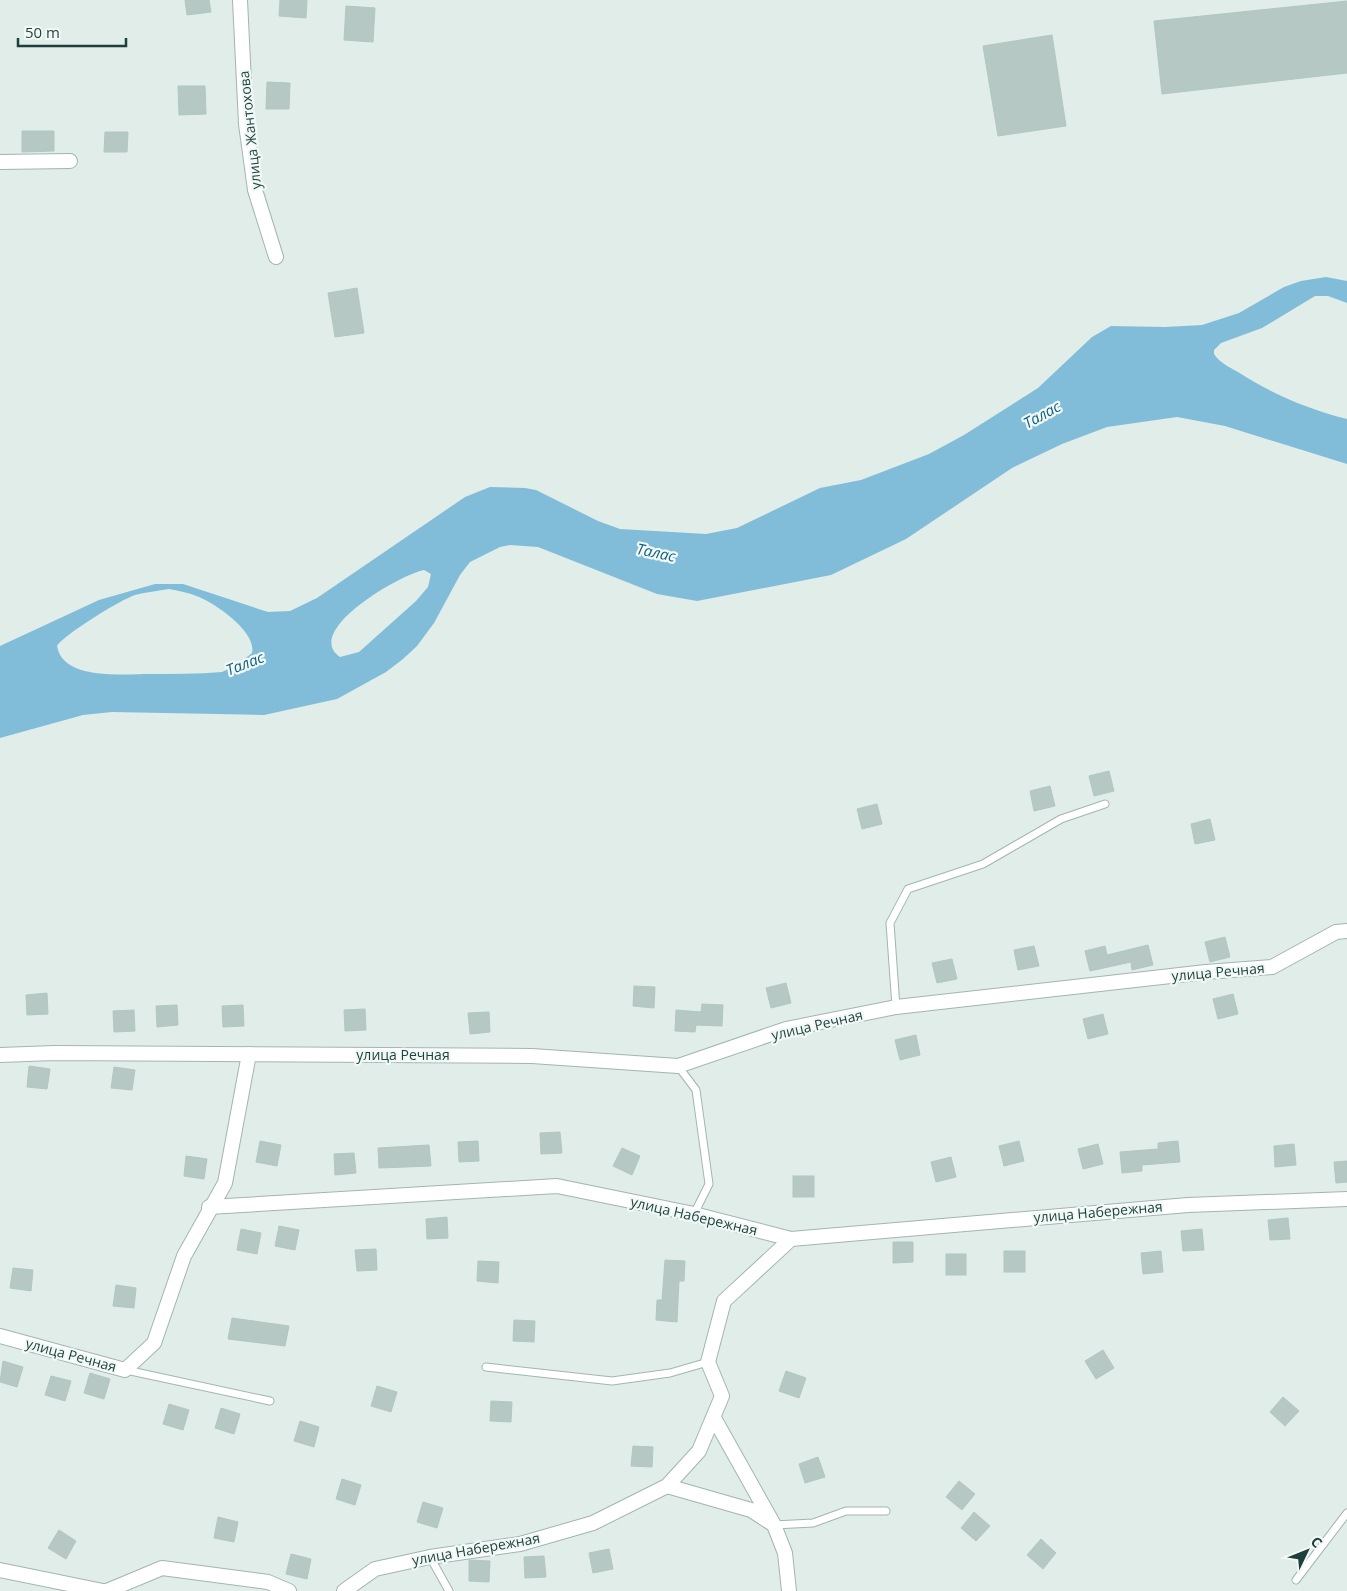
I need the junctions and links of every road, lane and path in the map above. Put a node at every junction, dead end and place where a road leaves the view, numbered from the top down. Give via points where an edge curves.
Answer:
1 (240, 0) edge
2 (70, 161) dead end
3 (0, 162) edge
4 (276, 257) dead end
5 (1104, 804) dead end
6 (1347, 931) edge
7 (896, 1007) junction
8 (249, 1054) junction
9 (0, 1055) edge
10 (678, 1066) junction
11 (1347, 1199) edge
12 (209, 1208) junction
13 (694, 1214) junction
14 (790, 1239) junction
15 (0, 1336) edge
16 (708, 1362) junction
17 (486, 1368) dead end
18 (125, 1370) junction
19 (270, 1401) dead end
20 (714, 1418) junction
21 (667, 1486) junction
22 (886, 1511) dead end
23 (1347, 1513) edge
24 (774, 1525) junction
25 (430, 1557) junction
26 (0, 1570) edge
27 (1296, 1580) dead end
28 (103, 1591) edge
29 (107, 1591) edge
30 (289, 1591) edge
31 (344, 1591) edge
32 (449, 1591) edge
33 (789, 1591) edge

1 - 4 street, улица Жантохова via 246,124 255,190
2 - 3 street
5 - 7 lane via 1062,819 983,864 908,889 890,922
6 - 7 street, улица Речная via 1336,932 1272,967
7 - 10 street, улица Речная via 786,1029
8 - 9 street, улица Речная
8 - 10 street, улица Речная via 532,1056
8 - 12 street, улица Речная via 225,1182
10 - 13 lane via 696,1090 710,1184
11 - 14 street, улица Набережная via 1188,1205
12 - 13 street, улица Набережная via 557,1186
12 - 18 street, улица Речная via 184,1256 154,1343
13 - 14 street, улица Набережная
14 - 16 street via 724,1301
15 - 18 street, улица Речная
16 - 17 lane via 670,1373 612,1381
16 - 20 street, улица Набережная via 722,1396
18 - 19 lane
20 - 21 street, улица Набережная via 699,1451
20 - 24 street
21 - 24 street via 751,1510
21 - 25 street, улица Набережная via 593,1523 520,1544
22 - 24 lane via 846,1511 813,1523
23 - 27 lane
24 - 33 street via 785,1553
25 - 31 street, улица Набережная via 375,1569
25 - 32 lane
26 - 28 street
29 - 30 street via 162,1568 268,1582

